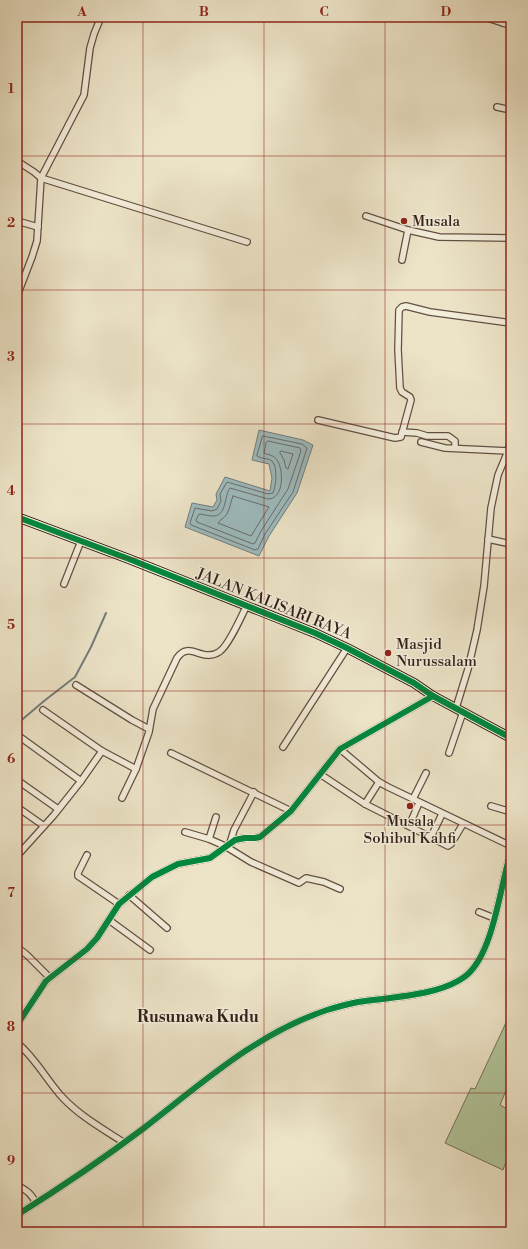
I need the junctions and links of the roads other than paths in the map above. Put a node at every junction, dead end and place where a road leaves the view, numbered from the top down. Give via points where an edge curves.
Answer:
1 (101, 17) edge
2 (484, 17) edge
3 (504, 20) edge
4 (511, 25) edge
5 (497, 107) dead end
6 (511, 110) edge
7 (17, 161) edge
8 (42, 178) junction
9 (366, 216) dead end
10 (17, 221) edge
11 (38, 227) junction
12 (408, 230) junction
13 (511, 238) edge
14 (247, 242) dead end
15 (402, 260) dead end
16 (17, 296) edge
17 (511, 323) edge
18 (318, 420) dead end
19 (402, 432) junction
20 (511, 438) edge
21 (421, 442) dead end
22 (455, 448) junction
23 (508, 452) junction
24 (17, 517) edge
25 (488, 539) junction
26 (81, 541) junction
27 (511, 544) edge
28 (64, 584) dead end
29 (246, 606) junction
30 (346, 648) junction
31 (76, 685) dead end
32 (433, 696) junction
33 (43, 710) dead end
34 (460, 710) junction
35 (149, 729) junction
36 (20, 737) dead end
37 (511, 738) edge
38 (283, 747) dead end
39 (340, 749) junction
40 (102, 751) junction
41 (171, 753) dead end
42 (449, 753) dead end
43 (136, 769) junction
44 (426, 773) dead end
45 (320, 774) junction
46 (17, 780) edge
47 (81, 781) junction
48 (379, 782) junction
49 (254, 792) junction
50 (122, 798) dead end
51 (413, 800) junction
52 (419, 803) junction
53 (365, 804) junction
54 (491, 806) dead end
55 (17, 807) edge
56 (58, 809) junction
57 (291, 811) junction
58 (511, 812) edge
59 (442, 814) junction
60 (216, 817) dead end
61 (463, 824) junction
62 (44, 826) junction
63 (409, 826) junction
64 (185, 832) dead end
65 (431, 837) junction
66 (209, 839) junction
67 (228, 845) junction
68 (511, 846) edge
69 (511, 852) edge
70 (18, 854) edge
71 (87, 855) dead end
72 (340, 889) dead end
73 (129, 895) junction
74 (119, 904) junction
75 (479, 912) dead end
76 (494, 918) junction
77 (109, 920) junction
78 (167, 928) dead end
79 (17, 947) edge
80 (150, 950) dead end
81 (50, 978) junction
82 (17, 1024) edge
83 (17, 1044) edge
84 (123, 1142) junction
85 (17, 1185) edge
86 (36, 1203) junction
87 (17, 1215) edge

1 - 8 street via 90,48 84,95
2 - 3 street
3 - 4 street
5 - 6 street
7 - 8 street
8 - 11 street
8 - 14 street
9 - 12 street
10 - 11 street
11 - 16 street via 32,257
12 - 13 street via 439,237
12 - 15 street
17 - 19 street via 402,307 399,310 398,350 400,388 411,400
18 - 19 street via 395,438 400,438
19 - 22 street via 448,436 455,441
20 - 23 street
21 - 22 street
22 - 23 street
23 - 25 street via 498,475
24 - 26 street, JALAN KALISARI RAYA
25 - 27 street
25 - 34 street via 477,630
26 - 28 street
26 - 29 street, JALAN KALISARI RAYA
29 - 30 street, JALAN KALISARI RAYA via 300,626
29 - 35 street via 228,642 219,653 203,655 189,650 180,654 153,708
30 - 32 street, JALAN KALISARI RAYA via 414,683
30 - 38 street
31 - 35 street
32 - 34 street, JALAN KALISARI RAYA
32 - 39 street
33 - 40 street
34 - 37 street, JALAN KALISARI RAYA
34 - 42 street
35 - 43 street
36 - 47 street
39 - 45 street
39 - 48 street
40 - 43 street
40 - 47 street
41 - 49 street
43 - 50 street
44 - 51 street
45 - 53 street
45 - 57 street
46 - 56 street
47 - 56 street
48 - 51 street
48 - 53 street
49 - 57 street
49 - 67 street
51 - 52 street
52 - 59 street
52 - 63 street
53 - 63 street
54 - 58 street
55 - 62 street
56 - 62 street
57 - 67 street via 260,837 235,840
59 - 61 street
59 - 65 street
60 - 66 street
61 - 65 street via 450,846
61 - 68 street
62 - 70 street
63 - 65 street
64 - 66 street
66 - 67 street
67 - 72 street via 251,862 299,883 306,878
67 - 73 street via 210,858 169,868 152,877
69 - 76 street
71 - 74 street via 78,876
73 - 74 street
73 - 78 street
74 - 77 street
75 - 76 street
76 - 84 street via 482,955 472,970 461,979 420,994 358,1002 327,1010 270,1035 247,1049
77 - 80 street
77 - 81 street via 87,949
79 - 81 street
81 - 82 street
83 - 84 street via 71,1106
84 - 86 street
85 - 86 street via 31,1194
86 - 87 street

